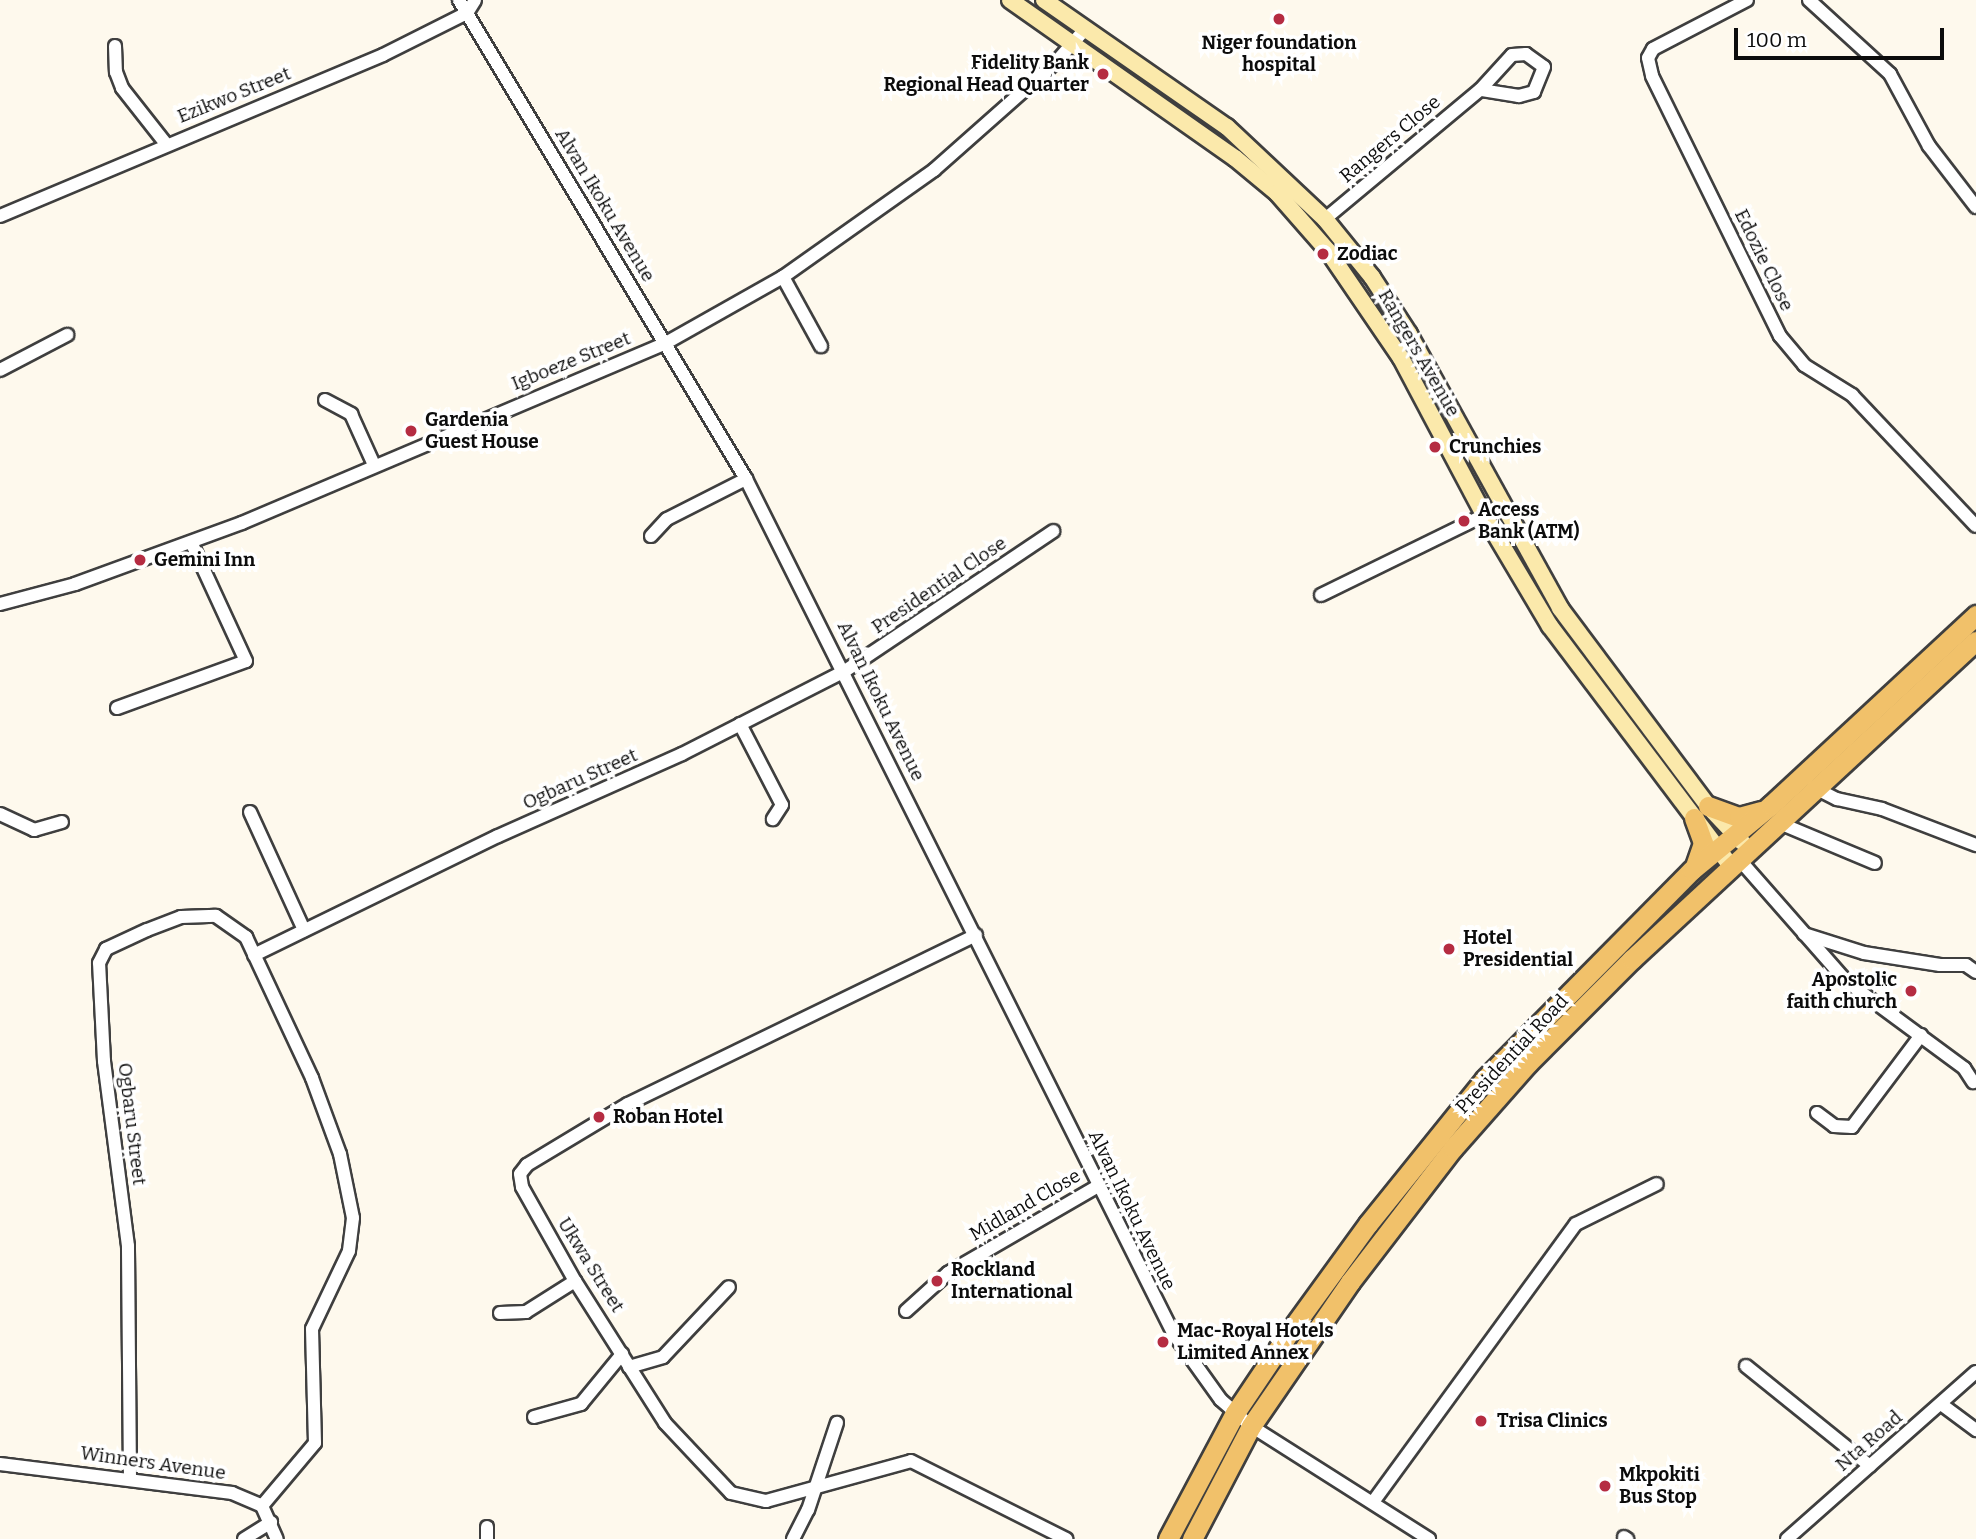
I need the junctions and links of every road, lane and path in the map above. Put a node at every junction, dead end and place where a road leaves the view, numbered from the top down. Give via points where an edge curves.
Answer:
1 (459, 0) edge
2 (475, 0) edge
3 (1010, 0) edge
4 (1044, 0) edge
5 (1747, 0) edge
6 (1808, 0) edge
7 (467, 13) junction
8 (1086, 28) junction
9 (1073, 44) junction
10 (115, 46) dead end
11 (1480, 90) junction
12 (166, 144) junction
13 (1976, 207) edge
14 (0, 216) edge
15 (1325, 219) junction
16 (783, 278) junction
17 (67, 335) dead end
18 (664, 344) junction
19 (821, 346) dead end
20 (0, 370) edge
21 (325, 400) dead end
22 (374, 465) junction
23 (746, 479) junction
24 (1484, 515) junction
25 (1976, 526) edge
26 (1053, 531) dead end
27 (651, 536) dead end
28 (191, 542) junction
29 (1321, 595) dead end
30 (0, 604) edge
31 (1976, 615) edge
32 (1976, 641) edge
33 (845, 671) junction
34 (117, 708) dead end
35 (740, 724) junction
36 (1813, 787) junction
37 (250, 812) dead end
38 (1701, 812) junction
39 (0, 814) edge
40 (1774, 814) junction
41 (773, 819) dead end
42 (62, 822) dead end
43 (1735, 834) junction
44 (1976, 845) edge
45 (1718, 848) junction
46 (1739, 858) junction
47 (1875, 863) dead end
48 (1692, 870) junction
49 (304, 930) junction
50 (1803, 934) junction
51 (976, 935) junction
52 (254, 954) junction
53 (1976, 972) edge
54 (1921, 1035) junction
55 (1973, 1082) dead end
56 (1817, 1113) dead end
57 (1657, 1184) dead end
58 (1098, 1186) junction
59 (575, 1281) junction
60 (729, 1287) dead end
61 (906, 1311) dead end
62 (500, 1313) dead end
63 (622, 1354) junction
64 (1746, 1366) dead end
65 (629, 1367) junction
66 (1976, 1372) edge
67 (1941, 1404) junction
68 (1235, 1413) junction
69 (534, 1417) dead end
70 (837, 1423) dead end
71 (1251, 1426) junction
72 (1976, 1430) edge
73 (0, 1464) edge
74 (1870, 1466) junction
75 (131, 1479) junction
76 (817, 1484) junction
77 (1373, 1502) junction
78 (262, 1506) junction
79 (271, 1522) junction
80 (244, 1539) edge
81 (277, 1539) edge
82 (793, 1539) edge
83 (1066, 1539) edge
84 (1168, 1539) edge
85 (1192, 1539) edge
86 (1429, 1539) edge
87 (1787, 1539) edge

1 - 7 street, Alvan Ikoku Avenue
2 - 7 street
3 - 9 main road, Rangers Avenue
4 - 8 main road, Rangers Avenue
5 - 25 street, Edozie Close via 1653,49 1648,58 1652,76 1780,337 1804,365 1852,395
6 - 13 street via 1890,74 1929,146
7 - 12 street, Ezikwo Street via 383,55
7 - 18 street, Alvan Ikoku Avenue
8 - 9 street, Igboeze Street
8 - 15 main road, Rangers Avenue via 1227,127
9 - 16 street, Igboeze Street via 934,170
9 - 24 main road, Rangers Avenue via 1228,152 1304,222 1368,303
10 - 12 street via 122,88
11 - 11 street, Rangers Close via 1512,55 1527,54 1544,67 1534,92 1519,96
11 - 15 street, Rangers Close
12 - 14 street, Ezikwo Street
15 - 38 main road, Rangers Avenue via 1372,277 1409,334 1560,608
16 - 18 street, Igboeze Street
16 - 19 street
17 - 20 street
18 - 22 street, Igboeze Street
18 - 23 street, Alvan Ikoku Avenue
21 - 22 street via 351,414
22 - 28 street, Igboeze Street
23 - 27 street via 667,519
23 - 33 street, Alvan Ikoku Avenue
24 - 29 street
24 - 38 main road, Rangers Avenue via 1550,626
26 - 33 street, Presidential Close
28 - 30 street, Igboeze Street via 75,584
28 - 34 street via 246,661
31 - 40 main road, Presidential Road
32 - 36 main road, Presidential Road
33 - 35 street, Ogbaru Street
33 - 51 street, Alvan Ikoku Avenue
35 - 41 street via 782,805
35 - 49 street, Ogbaru Street
36 - 40 main road, Presidential Road
36 - 44 street
37 - 49 street
38 - 40 main road via 1746,817
38 - 43 main road
38 - 45 main road
38 - 48 main road via 1703,843
39 - 42 street via 34,830
40 - 43 main road, Presidential Road
40 - 46 main road, Presidential Road
40 - 47 street
43 - 45 main road, Presidential Road
43 - 46 main road
45 - 46 main road
45 - 48 main road, Presidential Road
46 - 50 street
46 - 71 main road, Presidential Road via 1528,1063 1454,1148 1350,1282
48 - 68 main road, Presidential Road via 1485,1079 1368,1224
49 - 52 street, Ogbaru Street
50 - 53 street via 1864,953 1966,965
50 - 54 street via 1865,999
51 - 58 street, Alvan Ikoku Avenue
51 - 59 street, Ukwa Street via 681,1077 527,1165 520,1174 522,1187
52 - 75 street, Ogbaru Street via 235,927 201,915 147,930 113,944 100,956 104,1061 128,1246
52 - 78 street, Ogbaru Street via 330,1124 350,1192 353,1226 349,1251 312,1329 315,1443
54 - 55 street via 1964,1068
54 - 56 street via 1856,1124 1845,1129
57 - 77 street via 1576,1224
58 - 61 street, Midland Close via 948,1273
58 - 68 street, Alvan Ikoku Avenue via 1173,1333
59 - 62 street via 526,1312
59 - 63 street, Ukwa Street
60 - 65 street via 663,1357
63 - 65 street, Ukwa Street
63 - 69 street via 581,1404
64 - 74 street
65 - 76 street, Ukwa Street via 681,1445 731,1493 766,1501
66 - 67 street, Nta Road
67 - 72 street
67 - 74 street, Nta Road
68 - 71 street, Alvan Ikoku Avenue
68 - 84 main road, Presidential Road
70 - 76 street
71 - 77 street, Alvan Ikoku Avenue
71 - 85 main road, Presidential Road
73 - 75 street, Winners Avenue
74 - 87 street, Nta Road
75 - 78 street, Winners Avenue via 232,1493
76 - 82 street
76 - 83 street, Ukwa Street via 911,1461
77 - 86 street, Alvan Ikoku Avenue
78 - 79 street
79 - 80 street
79 - 81 street

